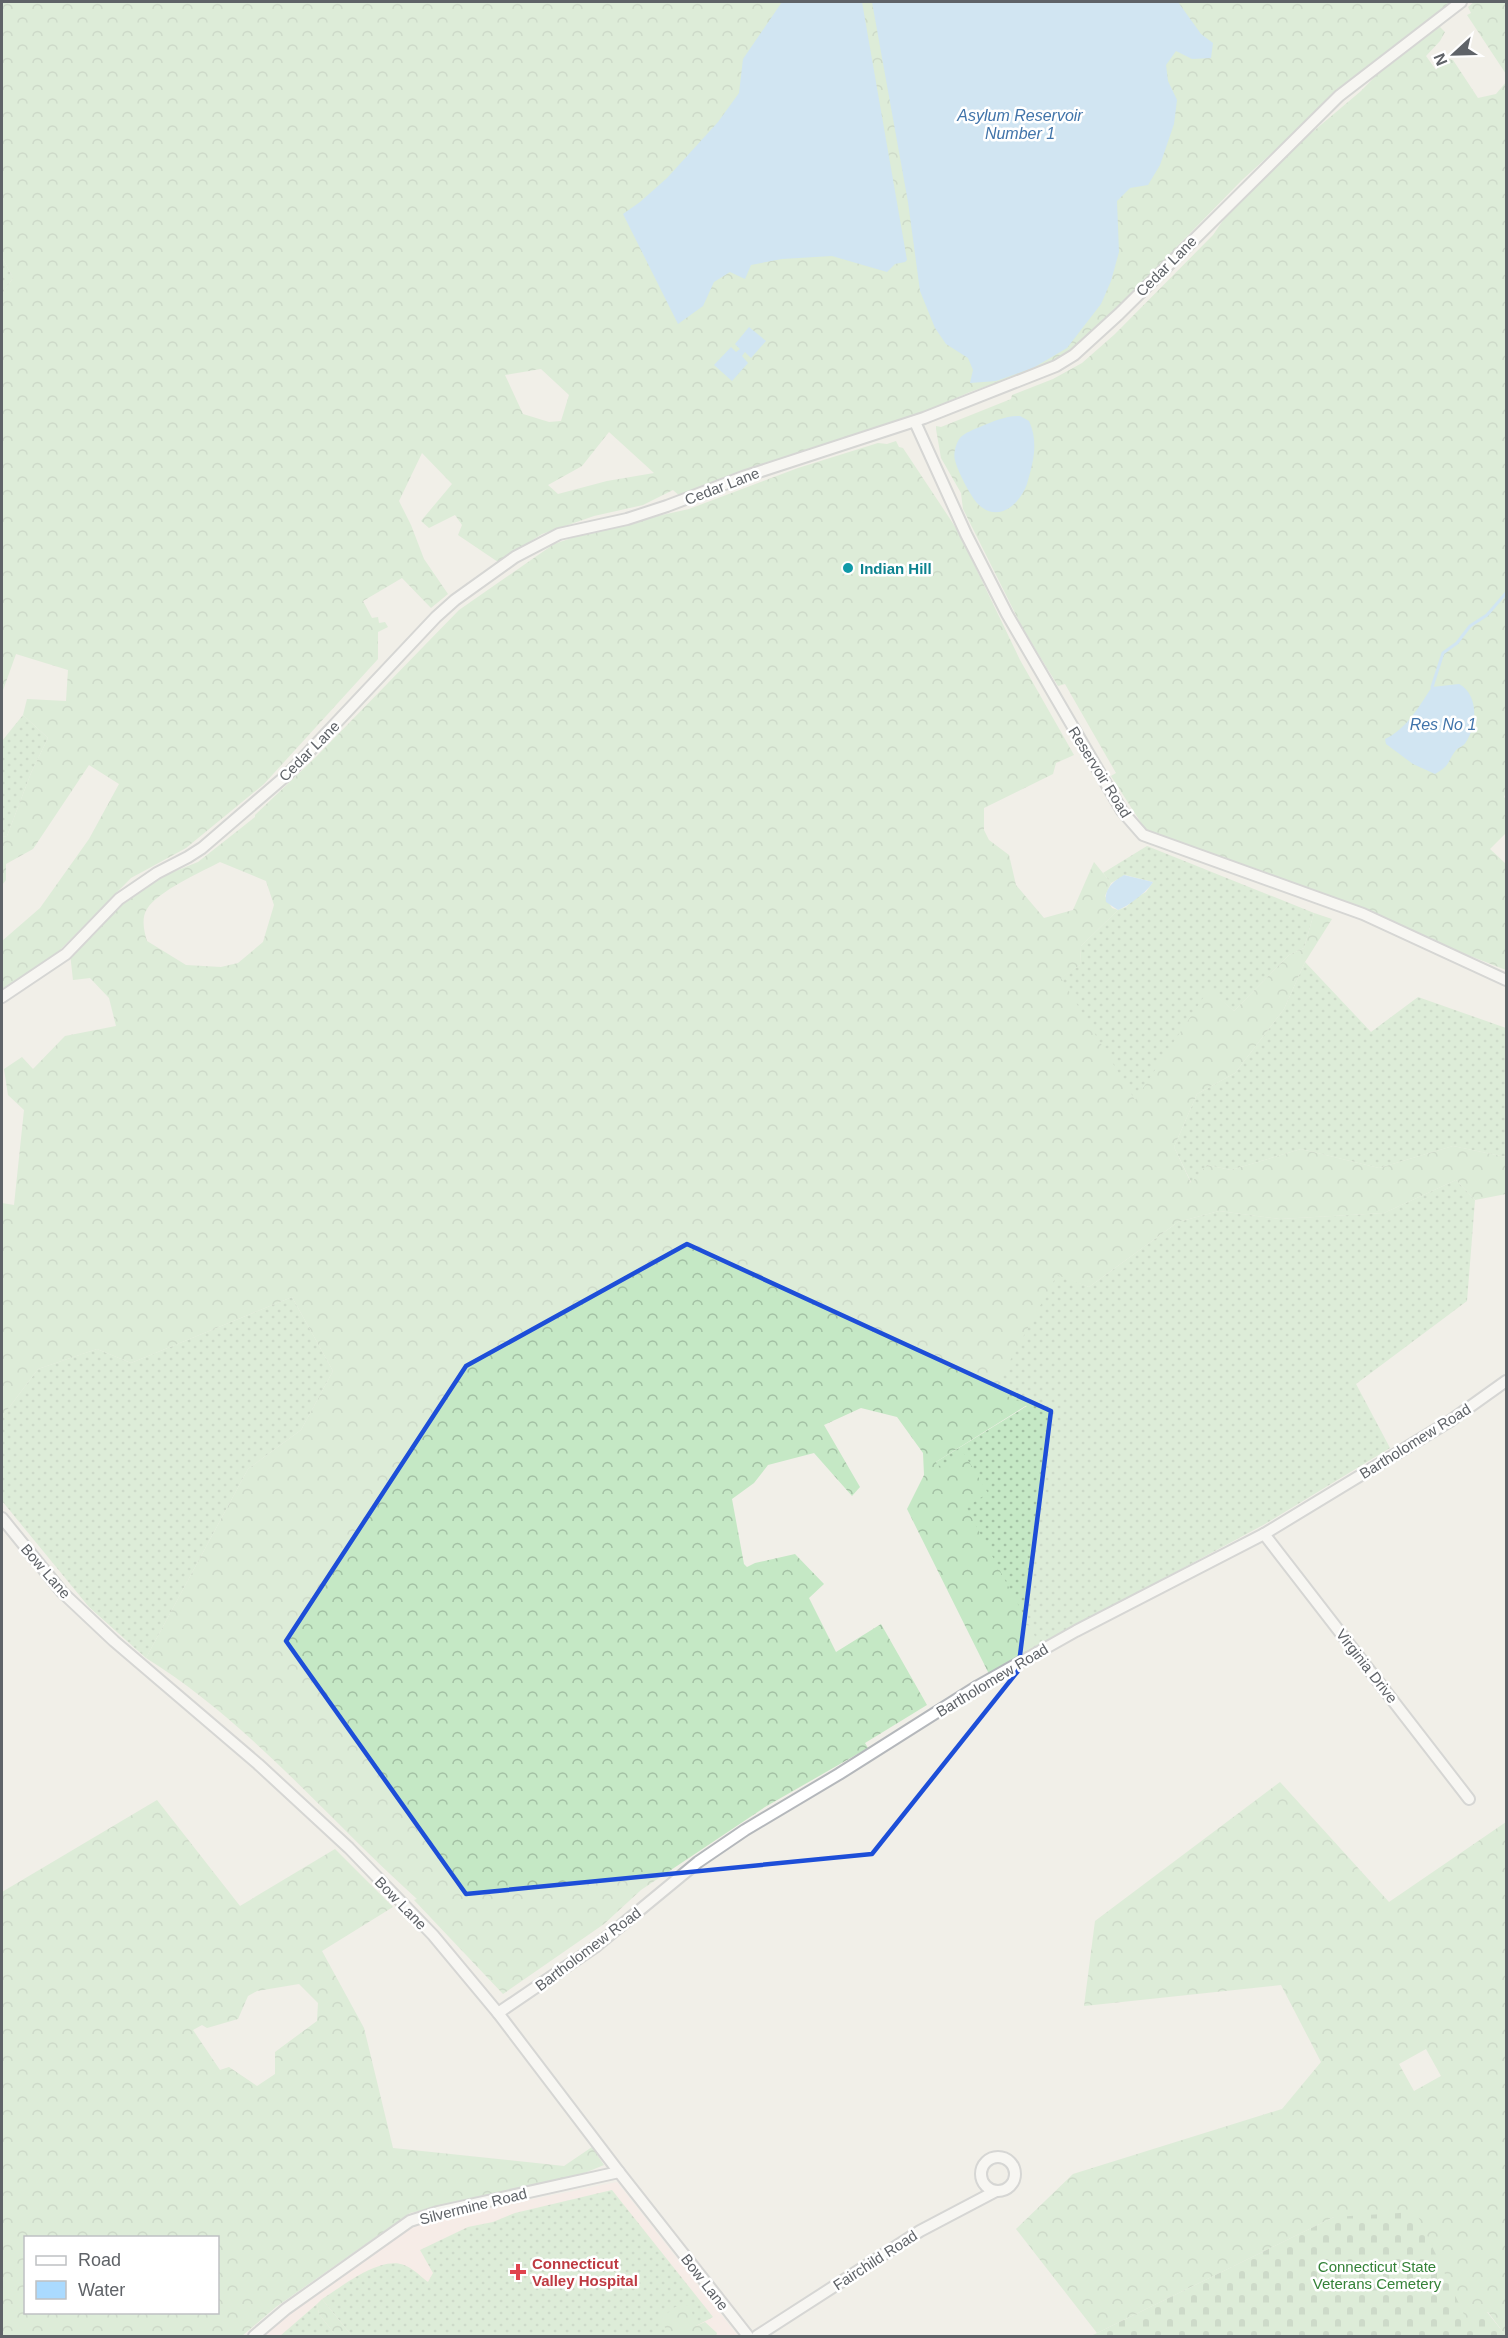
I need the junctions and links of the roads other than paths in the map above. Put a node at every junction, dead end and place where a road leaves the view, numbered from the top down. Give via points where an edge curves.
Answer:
1 (1461, 2) edge
2 (915, 422) junction
3 (1506, 980) edge
4 (2, 998) edge
5 (1506, 1381) edge
6 (2, 1518) edge
7 (1264, 1534) junction
8 (1469, 1799) dead end
9 (498, 2013) junction
10 (619, 2172) junction
11 (996, 2191) dead end
12 (254, 2337) edge
13 (748, 2337) edge
14 (757, 2337) edge

1 - 2 street, Cedar Lane via 1339,96 1074,355 1028,379
2 - 3 street, Reservoir Road via 1007,614 1122,811 1143,835 1363,914
2 - 4 street, Cedar Lane via 627,519 559,534 515,557 436,617 288,774 232,823 188,857 142,882 109,908 66,954
5 - 7 street, Bartholomew Road via 1450,1421
6 - 9 street, Bow Lane via 62,1592 349,1848 433,1935
7 - 8 street, Virginia Drive
7 - 9 street, Bartholomew Road via 978,1686 745,1830 698,1862 595,1947
9 - 10 street, Bow Lane
10 - 12 street, Silvermine Road via 410,2221 286,2309
10 - 13 street, Bow Lane
11 - 14 street, Fairchild Road via 920,2231

